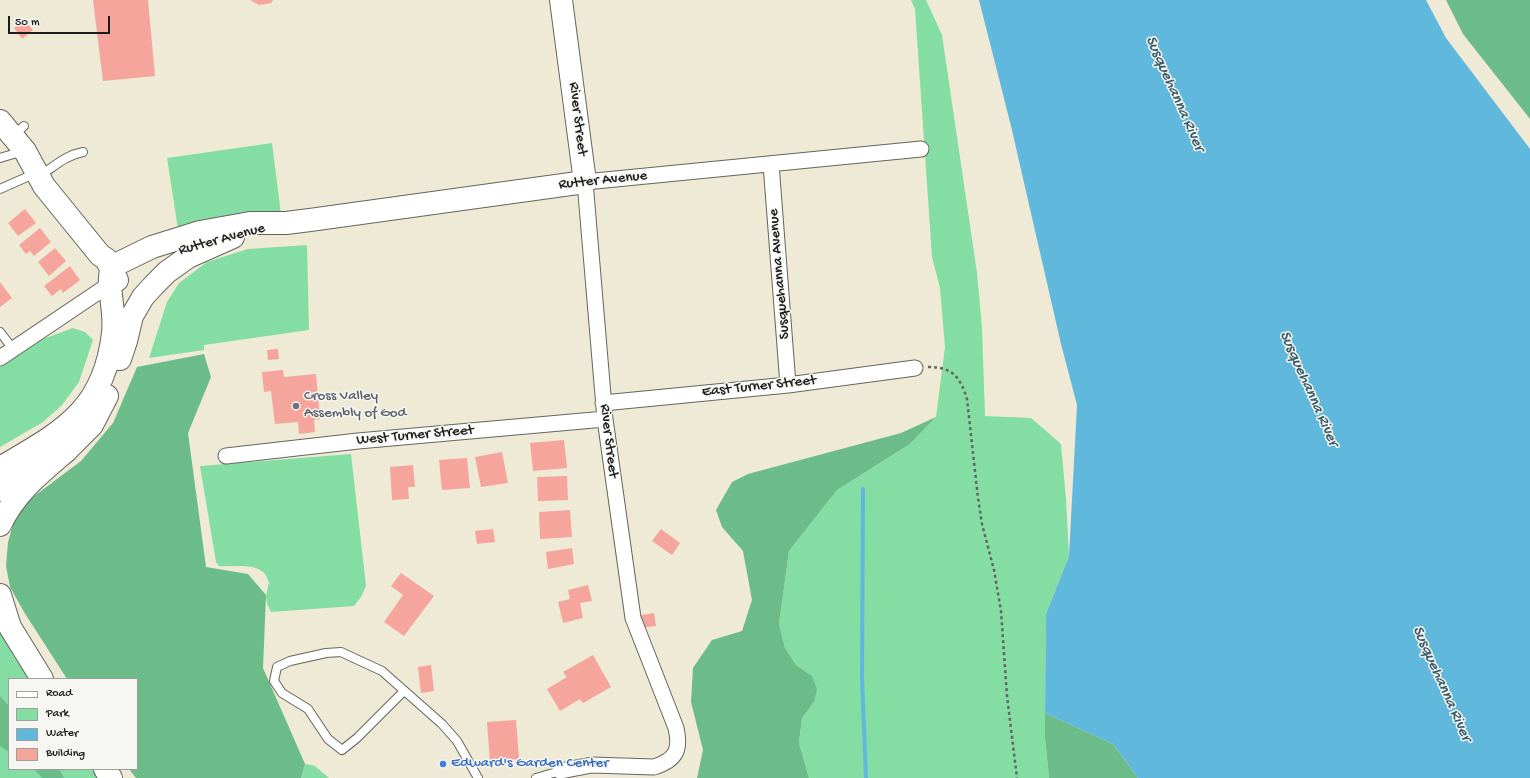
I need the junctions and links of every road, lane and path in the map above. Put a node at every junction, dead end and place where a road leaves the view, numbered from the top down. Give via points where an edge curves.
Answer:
1 (561, 0) edge
2 (15, 134) edge
3 (921, 149) dead end
4 (83, 152) dead end
5 (0, 158) edge
6 (771, 164) junction
7 (40, 179) junction
8 (585, 182) junction
9 (0, 189) edge
10 (286, 223) junction
11 (233, 237) junction
12 (109, 271) junction
13 (0, 332) edge
14 (13, 349) junction
15 (0, 358) edge
16 (915, 368) joint
17 (115, 372) junction
18 (788, 385) junction
19 (603, 403) junction
20 (604, 419) junction
21 (66, 451) junction
22 (226, 456) dead end
23 (0, 468) edge
24 (0, 490) edge
25 (0, 525) edge
26 (0, 595) edge
27 (5, 620) edge
28 (41, 678) edge
29 (404, 691) junction
30 (560, 771) joint
31 (478, 778) edge
32 (536, 778) edge
33 (1017, 778) edge

1 - 8 main road, River Street
2 - 5 lane
2 - 7 main road
3 - 6 street, Rutter Avenue
4 - 7 lane via 63,159
6 - 8 street, Rutter Avenue
6 - 18 street, Susquehanna Avenue
7 - 9 lane
7 - 12 main road
8 - 10 main road, Rutter Avenue
8 - 19 street, River Street
10 - 11 main road, Rutter Avenue
10 - 12 main road, Rutter Avenue via 250,223 200,232 152,247
11 - 12 main road, Rutter Avenue via 199,244 137,268
11 - 17 main road via 188,257 154,285 132,316
12 - 14 street, Rutter Avenue
12 - 17 main road via 122,299 121,342
12 - 23 main road via 114,333 106,368 89,402 56,434
13 - 14 lane
14 - 15 street, Rutter Avenue
16 - 18 street, East Turner Street
16 - 33 path via 938,367 951,372 960,381 967,399 982,524 1001,611 1007,696
17 - 21 main road via 92,425
18 - 19 street, East Turner Street
19 - 20 street, River Street
20 - 22 street, West Turner Street via 358,441
20 - 30 street, River Street via 633,618 676,728 678,750 664,764 654,767 592,765
21 - 24 main road
21 - 25 main road via 15,499
26 - 27 main road
27 - 28 main road
29 - 29 lane via 382,671 341,652 290,661 277,667 274,681 282,693 308,709 328,739 342,750
29 - 31 lane via 442,724 457,741
30 - 32 lane

